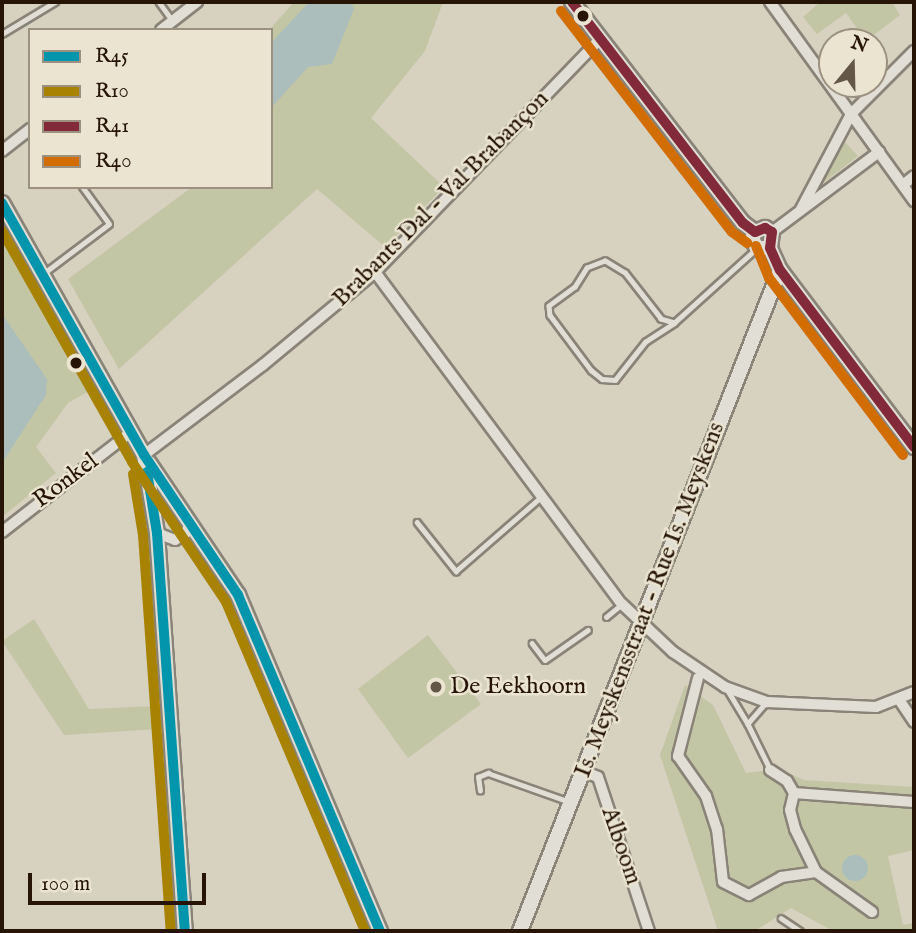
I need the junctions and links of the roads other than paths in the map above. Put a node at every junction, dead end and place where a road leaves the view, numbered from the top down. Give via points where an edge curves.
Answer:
1 (55, 2) edge
2 (159, 2) edge
3 (197, 2) edge
4 (572, 2) edge
5 (770, 2) edge
6 (173, 20) junction
7 (163, 28) edge
8 (2, 34) edge
9 (600, 39) junction
10 (914, 51) edge
11 (851, 114) junction
12 (28, 132) edge
13 (2, 151) edge
14 (879, 152) junction
15 (914, 176) edge
16 (903, 185) junction
17 (83, 189) edge
18 (914, 201) edge
19 (2, 203) edge
20 (801, 209) junction
21 (755, 232) junction
22 (772, 232) junction
23 (764, 248) junction
24 (780, 270) junction
25 (375, 272) junction
26 (44, 273) junction
27 (674, 323) junction
28 (131, 432) junction
29 (914, 447) edge
30 (144, 455) junction
31 (542, 497) junction
32 (174, 501) junction
33 (156, 514) junction
34 (189, 522) junction
35 (416, 522) dead end
36 (2, 532) edge
37 (158, 533) junction
38 (622, 604) junction
39 (606, 617) dead end
40 (641, 625) junction
41 (588, 630) dead end
42 (532, 643) dead end
43 (698, 678) dead end
44 (725, 687) junction
45 (914, 692) edge
46 (900, 701) junction
47 (767, 702) junction
48 (914, 722) edge
49 (748, 724) junction
50 (770, 770) joint
51 (583, 771) junction
52 (480, 791) dead end
53 (794, 793) junction
54 (914, 802) edge
55 (570, 803) junction
56 (816, 872) junction
57 (872, 912) dead end
58 (781, 918) dead end
59 (185, 931) edge
60 (380, 931) edge
61 (520, 931) edge
62 (649, 931) edge
63 (800, 931) edge

1 - 8 lane
2 - 6 lane
3 - 6 street
4 - 9 street
5 - 11 street
6 - 7 street
9 - 21 street via 743,223
9 - 25 street, Brabants Dal - Val Brabançon
10 - 11 street
11 - 14 street
11 - 20 street
12 - 13 street
14 - 16 street
14 - 20 street
15 - 16 street
16 - 18 street
17 - 26 lane via 109,224
19 - 26 street
20 - 22 street
21 - 22 street via 765,228
21 - 23 street via 752,239
22 - 23 street
23 - 24 street
23 - 27 lane
24 - 29 street
24 - 40 street, Is. Meyskensstraat - Rue Is. Meyskens
25 - 30 street, Brabants Dal - Val Brabançon
25 - 31 street
26 - 28 street
27 - 27 lane via 645,342 621,377 609,381 591,370 550,315 549,306 575,287 592,263 605,261 625,273 661,319
28 - 30 street
28 - 36 street, Ronkel
30 - 32 street
30 - 33 street
31 - 35 lane via 456,571
31 - 38 street
32 - 33 street via 162,503
32 - 34 street
33 - 37 street
34 - 37 street via 187,532 175,540
34 - 60 street via 238,595 257,635
37 - 59 street
38 - 39 lane
38 - 40 street
40 - 44 street
40 - 51 street, Is. Meyskensstraat - Rue Is. Meyskens
41 - 42 lane via 545,660
43 - 56 street via 678,756 706,796 717,829 723,882 749,895 781,877
44 - 47 street
44 - 49 lane
45 - 46 street
46 - 47 street via 865,708
46 - 48 street
47 - 49 lane
49 - 50 lane
50 - 53 street via 787,781
51 - 55 street, Is. Meyskensstraat - Rue Is. Meyskens
51 - 62 street, Alboom via 598,777
52 - 55 lane via 478,777 488,773
53 - 54 street
53 - 56 street via 790,810 794,828
55 - 61 street, Is. Meyskensstraat - Rue Is. Meyskens
56 - 57 street
58 - 63 lane

